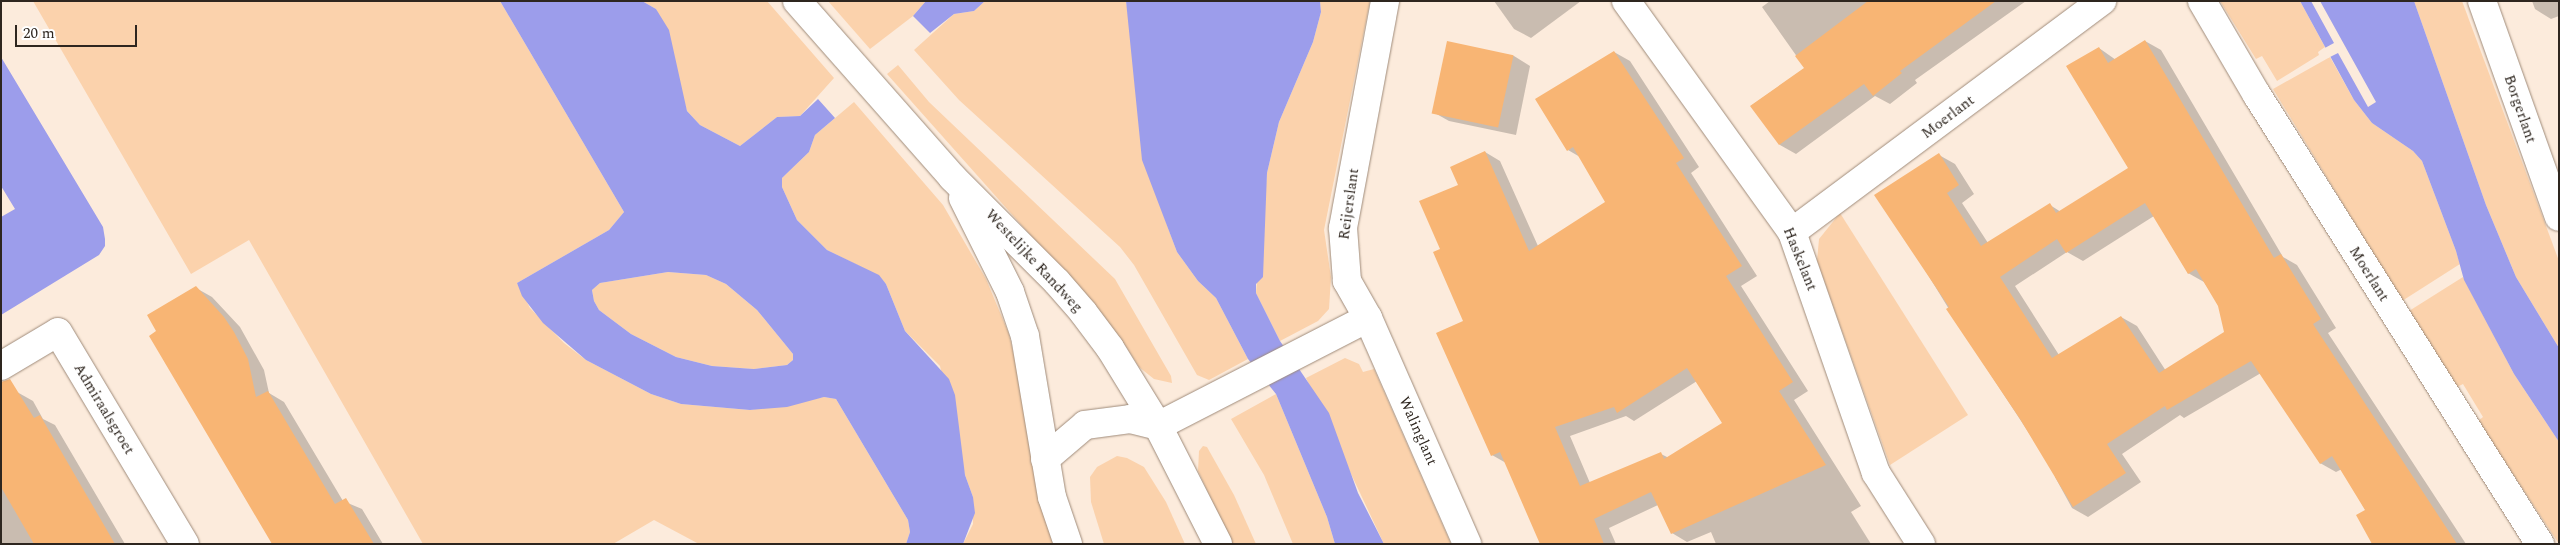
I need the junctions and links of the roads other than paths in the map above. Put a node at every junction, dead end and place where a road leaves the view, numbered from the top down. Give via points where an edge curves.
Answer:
1 (797, 1) edge
2 (1385, 1) edge
3 (1626, 1) edge
4 (2102, 1) edge
5 (2202, 1) edge
6 (2482, 1) edge
7 (952, 177) junction
8 (2559, 217) edge
9 (1792, 232) junction
10 (1368, 318) junction
11 (1, 366) edge
12 (1158, 426) junction
13 (1045, 459) junction
14 (185, 544) edge
15 (1068, 544) edge
16 (1218, 544) edge
17 (1468, 544) edge
18 (1922, 544) edge
19 (2540, 544) edge

1 - 7 street, Westelijke Randweg
2 - 10 street, Reijerslant via 1343,228 1347,281
3 - 9 street, Haskelant
4 - 9 street, Moerlant
5 - 19 street, Moerlant via 2257,95
6 - 8 street, Borgerlant
7 - 12 street, Westelijke Randweg via 1083,312 1110,348
7 - 13 street, Westelijke Randweg via 1010,292 1025,336
9 - 18 street, Haskelant via 1876,473
10 - 12 street
10 - 17 street, Walinglant
11 - 14 street, Admiraalsgroet via 58,332
12 - 13 street via 1130,419 1086,425
12 - 16 street, Westelijke Randweg
13 - 15 street, Westelijke Randweg via 1052,496

